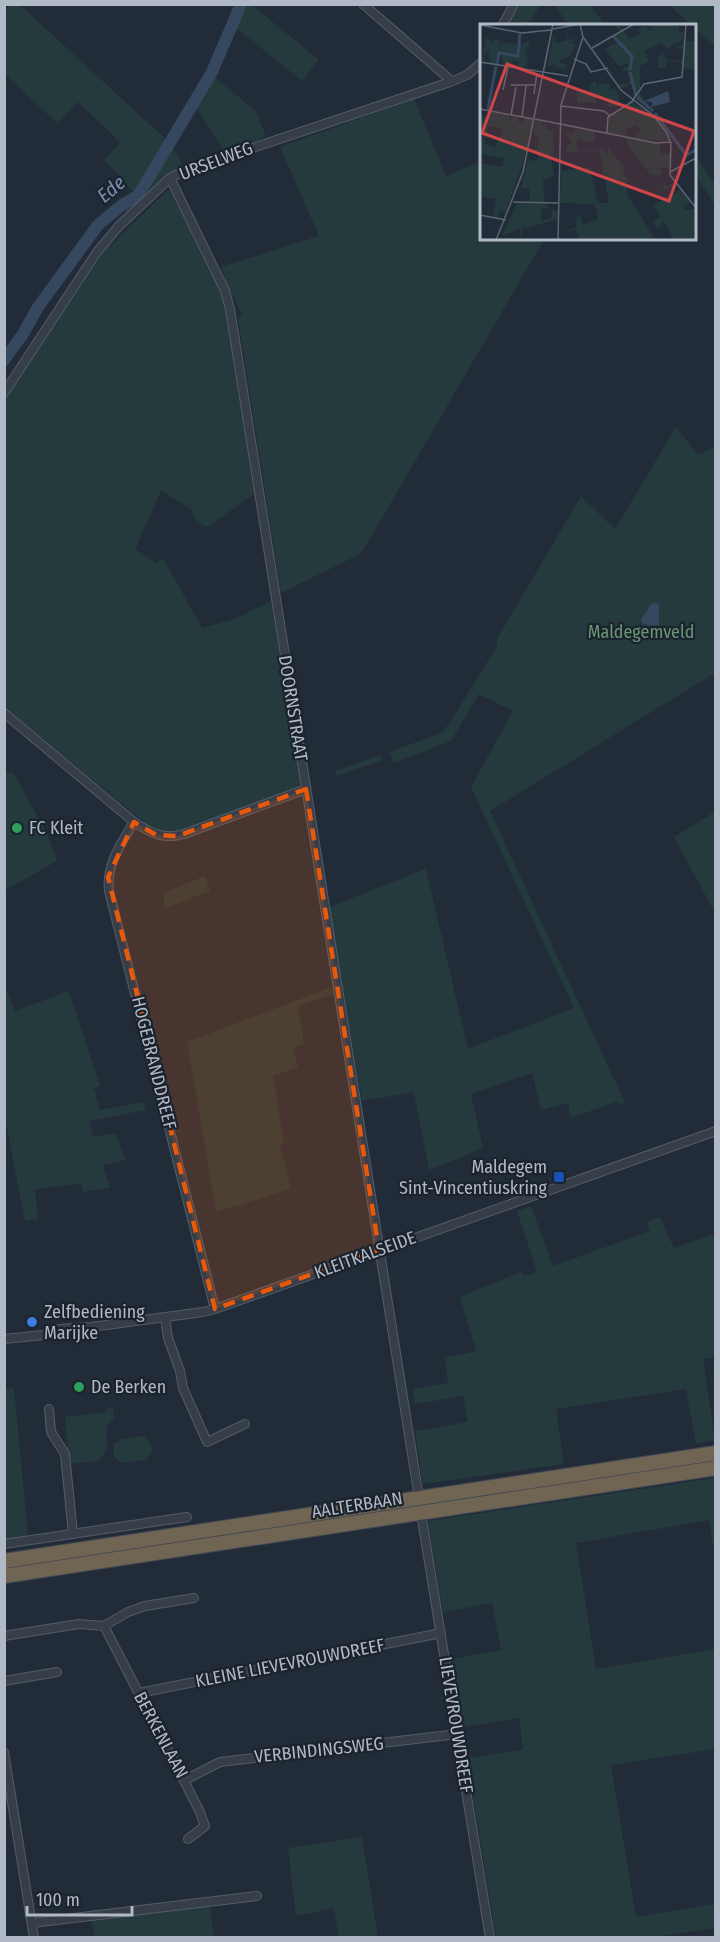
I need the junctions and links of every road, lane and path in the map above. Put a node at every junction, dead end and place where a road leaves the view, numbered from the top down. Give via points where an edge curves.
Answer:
1 (363, 4) edge
2 (514, 4) edge
3 (503, 24) edge
4 (480, 64) edge
5 (450, 82) junction
6 (170, 178) junction
7 (4, 393) edge
8 (4, 713) edge
9 (306, 789) junction
10 (134, 822) junction
11 (716, 1131) edge
12 (379, 1250) junction
13 (215, 1309) junction
14 (165, 1317) junction
15 (4, 1338) edge
16 (49, 1409) dead end
17 (245, 1424) dead end
18 (716, 1453) edge
19 (716, 1468) edge
20 (419, 1498) junction
21 (421, 1513) junction
22 (187, 1517) dead end
23 (73, 1534) junction
24 (4, 1544) edge
25 (4, 1561) edge
26 (4, 1576) edge
27 (194, 1598) dead end
28 (104, 1626) junction
29 (441, 1633) junction
30 (4, 1636) edge
31 (57, 1672) dead end
32 (4, 1681) edge
33 (139, 1693) junction
34 (458, 1734) junction
35 (4, 1752) edge
36 (185, 1780) junction
37 (188, 1839) dead end
38 (257, 1896) dead end
39 (32, 1923) junction
40 (34, 1938) edge
41 (490, 1938) edge

1 - 5 street
2 - 3 street
4 - 5 street, URSELWEG
5 - 6 street, URSELWEG
6 - 7 street, URSELWEG via 97,252
6 - 9 street, DOORNSTRAAT via 228,300
8 - 10 street
9 - 10 street via 177,836 156,835
9 - 12 street, DOORNSTRAAT
10 - 13 street, HOGEBRANDDREEF via 111,864 109,891
11 - 12 street, KLEITKALSEIDE
12 - 13 street, KLEITKALSEIDE
12 - 20 street
13 - 14 street, KLEITKALSEIDE
14 - 15 street, KLEITKALSEIDE
14 - 17 street via 183,1388 207,1442
16 - 23 street via 51,1432 65,1454
18 - 20 highway, AALTERBAAN
19 - 21 highway, AALTERBAAN
20 - 25 highway, AALTERBAAN
21 - 26 highway, AALTERBAAN
21 - 29 street, LIEVEVROUWDREEF
22 - 23 street
23 - 24 street
27 - 28 street via 145,1606
28 - 30 street via 79,1624
28 - 33 street, BERKENLAAN
29 - 33 street, KLEINE LIEVEVROUWDREEF
29 - 34 street, LIEVEVROUWDREEF
31 - 32 street
33 - 36 street, BERKENLAAN
34 - 36 street, VERBINDINGSWEG via 220,1762
34 - 41 street, LIEVEVROUWDREEF
35 - 39 street
36 - 37 street, BERKENLAAN via 205,1826
38 - 39 street
39 - 40 street

